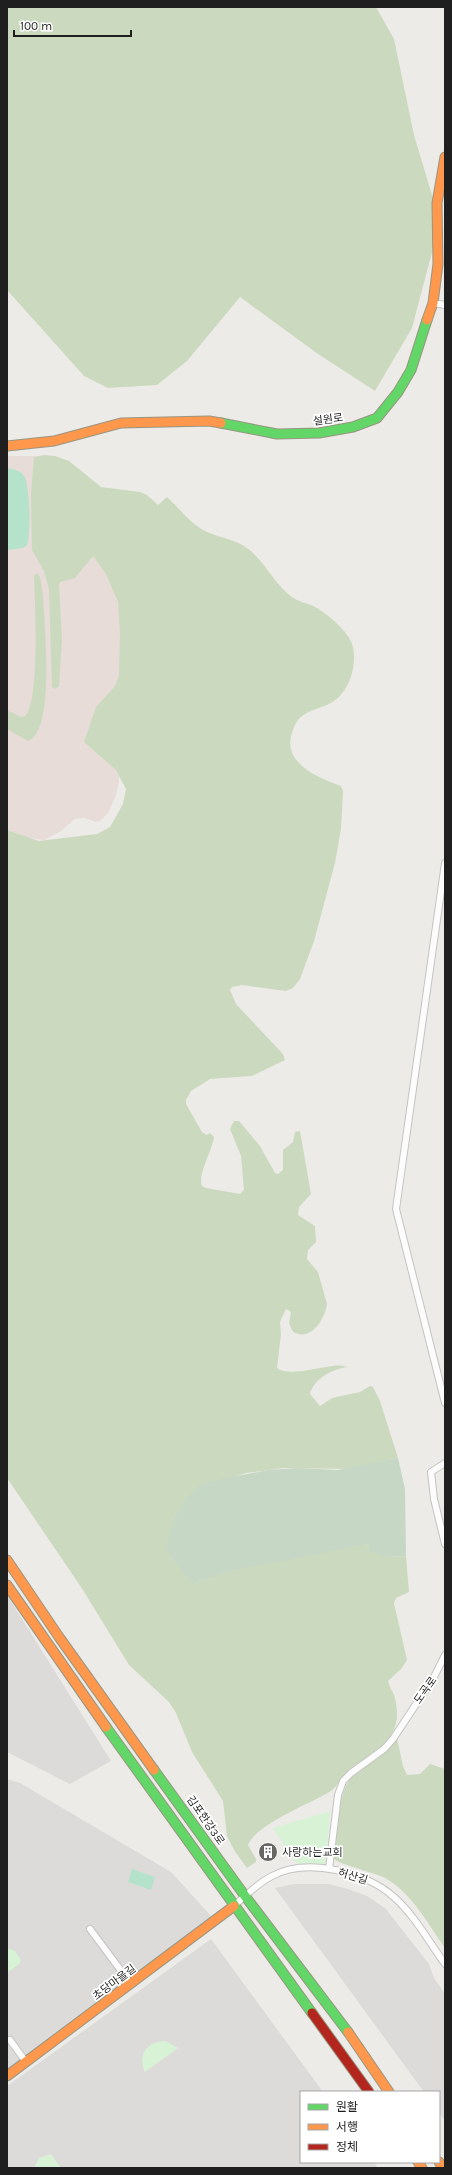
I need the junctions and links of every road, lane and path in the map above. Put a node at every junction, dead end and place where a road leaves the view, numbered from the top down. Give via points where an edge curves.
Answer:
1 (445, 157) edge
2 (433, 303) junction
3 (445, 305) edge
4 (7, 446) edge
5 (445, 863) edge
6 (445, 1403) edge
7 (445, 1463) edge
8 (445, 1544) edge
9 (7, 1560) edge
10 (7, 1585) edge
11 (445, 1655) edge
12 (329, 1869) junction
13 (245, 1896) junction
14 (234, 1906) junction
15 (90, 1929) dead end
16 (445, 1964) edge
17 (131, 1984) junction
18 (10, 2040) dead end
19 (26, 2062) junction
20 (7, 2076) edge
21 (368, 2091) edge
22 (388, 2091) edge

1 - 2 street, 설원로 via 437,203 438,264
2 - 3 street
2 - 4 street, 설원로 via 411,370 398,392 377,418 353,427 319,433 277,434 209,421 120,423 54,441
5 - 6 street via 396,1209
7 - 8 street via 431,1472 434,1499
9 - 13 street, 김포한강3로
10 - 14 street
11 - 12 street, 도곡로 via 434,1677 389,1744 347,1776 340,1787
12 - 13 street, 허산길 via 299,1869 279,1873 266,1879
12 - 16 street, 허산길 via 370,1881 391,1895 408,1912
13 - 14 street, 허산길
13 - 22 street, 김포한강3로 via 341,2022
14 - 17 street, 초당마을길
14 - 21 street
15 - 17 street
17 - 19 street, 초당마을길
18 - 19 street
19 - 20 street, 초당마을길

